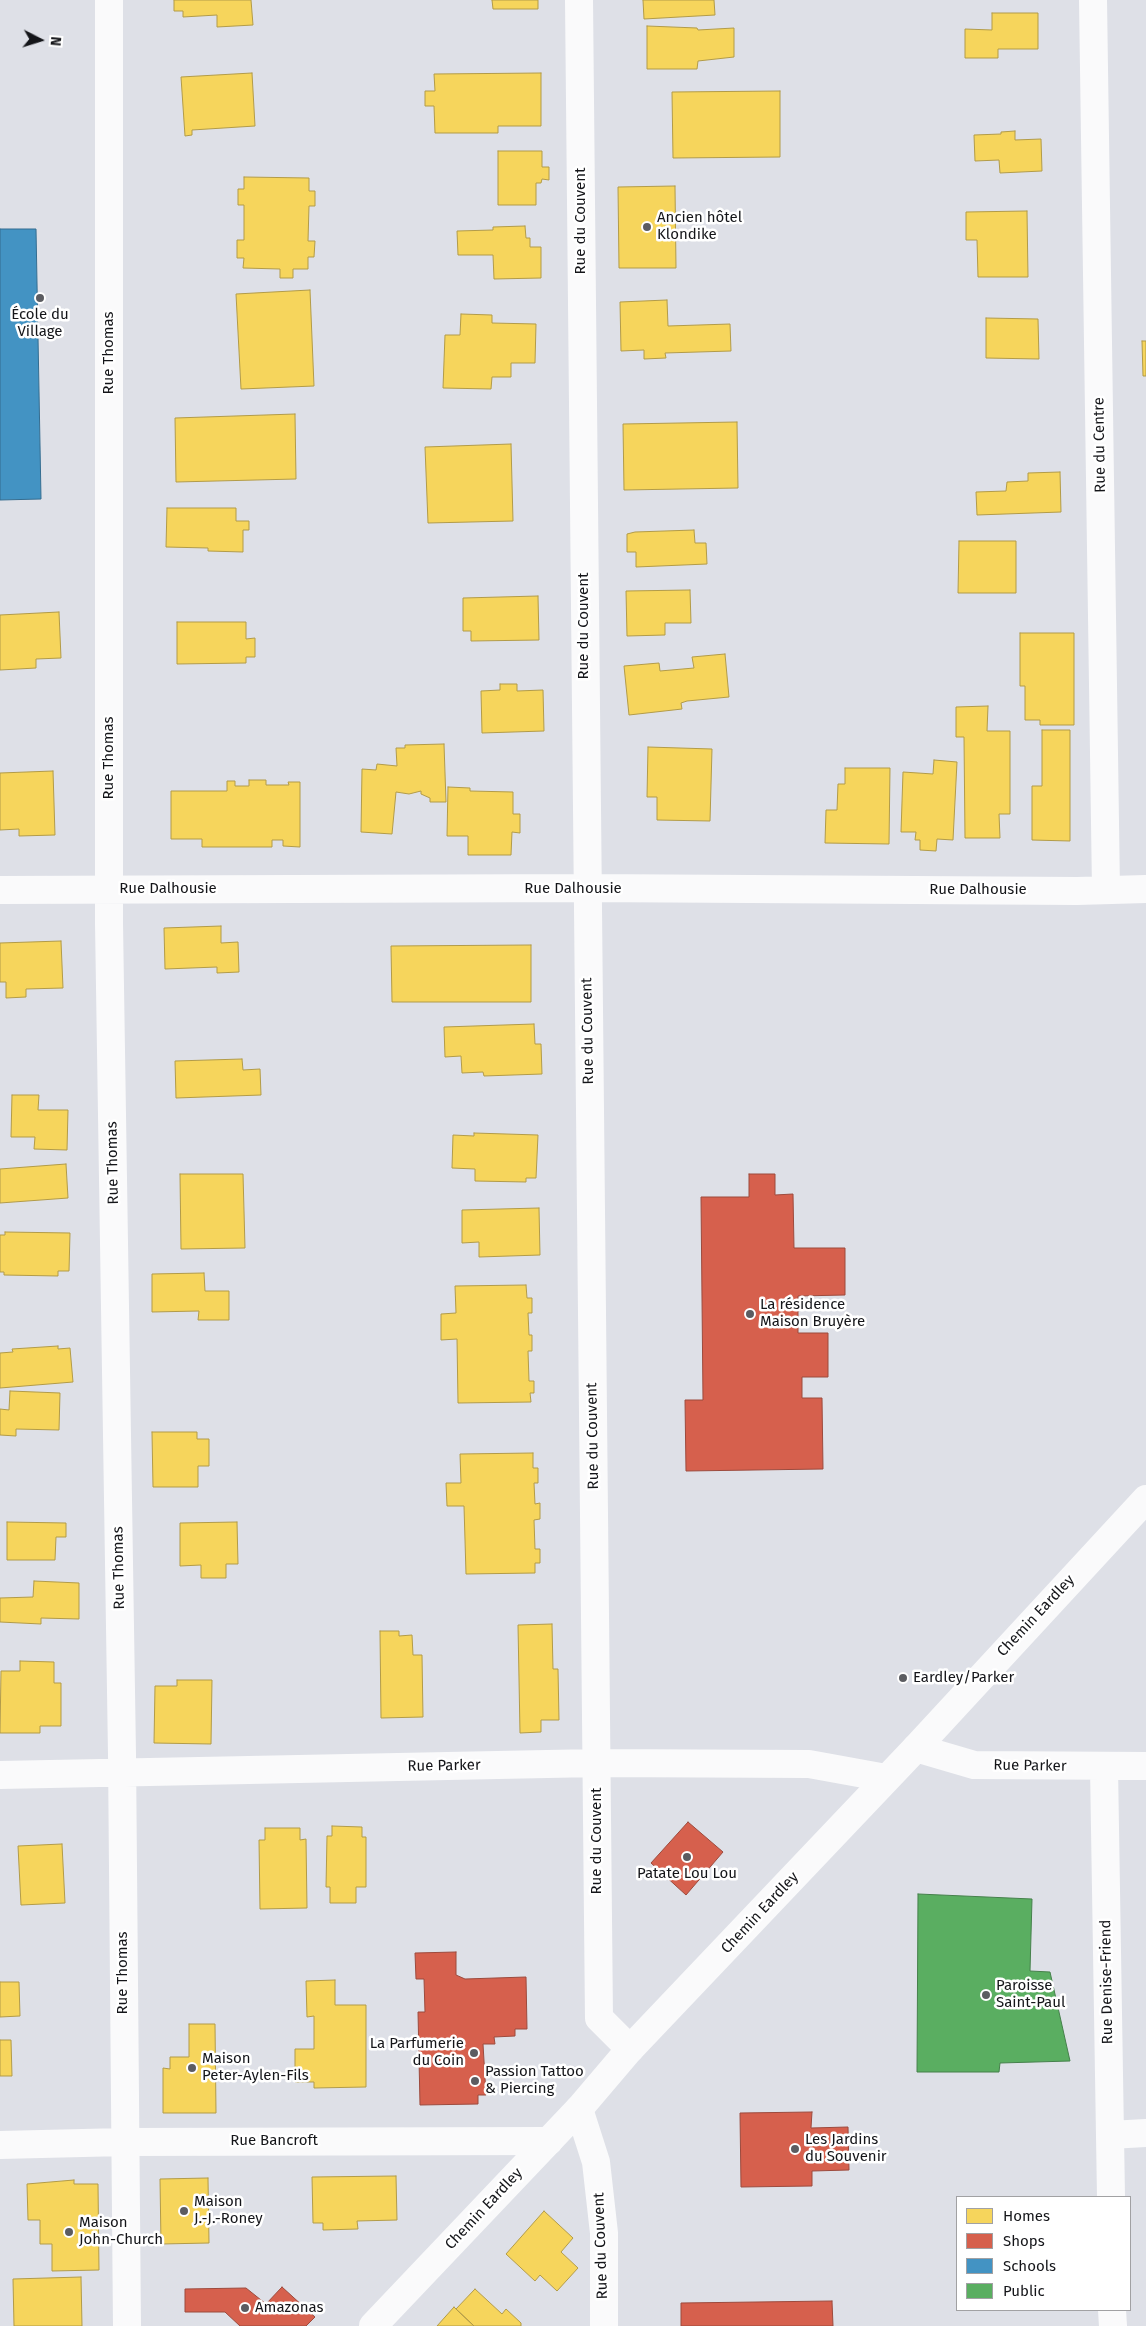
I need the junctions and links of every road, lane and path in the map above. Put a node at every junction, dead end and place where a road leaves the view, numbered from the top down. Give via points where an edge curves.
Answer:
1 (109, 0) edge
2 (579, 0) edge
3 (1093, 0) edge
4 (586, 888) junction
5 (109, 889) junction
6 (1146, 889) edge
7 (0, 890) edge
8 (1106, 890) junction
9 (1146, 1499) edge
10 (916, 1748) junction
11 (597, 1764) junction
12 (1146, 1766) edge
13 (1104, 1767) junction
14 (122, 1772) junction
15 (0, 1775) edge
16 (886, 1778) junction
17 (630, 2049) junction
18 (579, 2109) junction
19 (1146, 2133) edge
20 (1110, 2135) junction
21 (549, 2141) junction
22 (124, 2142) junction
23 (0, 2144) edge
24 (1111, 2196) edge
25 (1112, 2311) edge
26 (127, 2326) edge
27 (373, 2326) edge
28 (604, 2326) edge
29 (1112, 2326) edge

1 - 5 street, Rue Thomas
2 - 4 street, Rue du Couvent
3 - 8 street, Rue du Centre
4 - 5 street, Rue Dalhousie
4 - 8 street, Rue Dalhousie
4 - 11 street, Rue du Couvent
5 - 7 street, Rue Dalhousie
5 - 14 street, Rue Thomas
6 - 8 street, Rue Dalhousie
9 - 10 street, Chemin Eardley
10 - 13 street, Rue Parker via 974,1765
10 - 16 street, Chemin Eardley
11 - 14 street, Rue Parker
11 - 16 street, Rue Parker via 809,1764
11 - 17 street, Rue du Couvent via 599,2018
12 - 13 street, Rue Parker
13 - 20 street, Rue Denise-Friend
14 - 15 street, Rue Parker
14 - 22 street, Rue Thomas
16 - 17 street, Chemin Eardley
17 - 18 street, Chemin Eardley
18 - 21 street, Chemin Eardley
18 - 28 street, Rue du Couvent via 596,2162 604,2233
19 - 20 street
20 - 24 street, Rue Denise-Friend
21 - 22 street, Rue Bancroft
21 - 27 street, Chemin Eardley
22 - 23 street, Rue Bancroft
22 - 26 street, Rue Thomas
25 - 29 street

